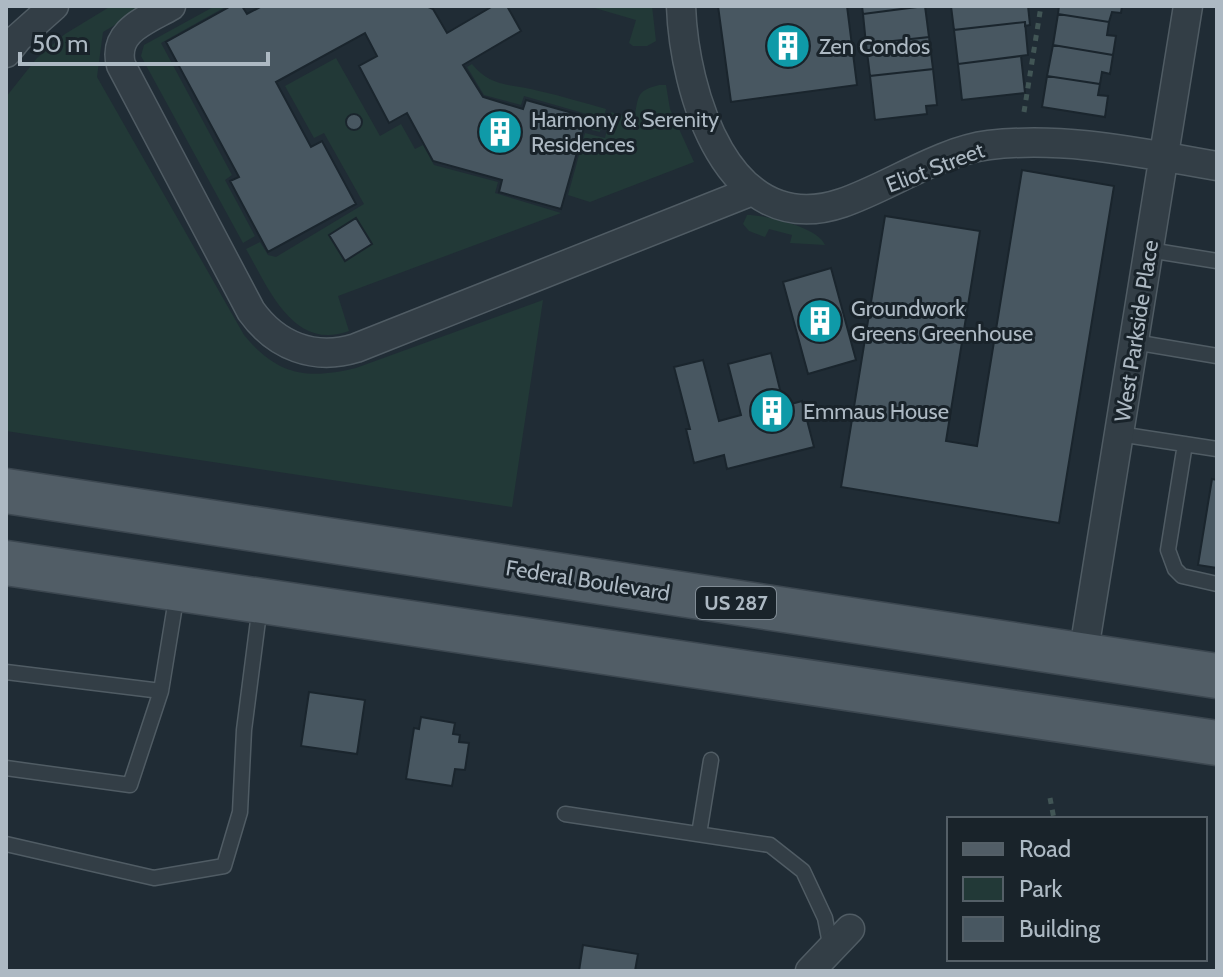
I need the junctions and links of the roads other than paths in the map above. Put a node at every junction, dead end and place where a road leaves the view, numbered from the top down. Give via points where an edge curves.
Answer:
1 (54, 6) edge
2 (171, 6) edge
3 (681, 6) edge
4 (1188, 6) edge
5 (6, 53) edge
6 (1164, 157) junction
7 (1217, 166) edge
8 (752, 191) junction
9 (1149, 250) junction
10 (1217, 261) edge
11 (1134, 342) junction
12 (1217, 356) edge
13 (1119, 434) junction
14 (1185, 444) junction
15 (1217, 449) edge
16 (6, 491) edge
17 (6, 563) edge
18 (1217, 584) edge
19 (177, 588) junction
20 (260, 601) junction
21 (1083, 656) junction
22 (6, 672) edge
23 (1217, 676) edge
24 (161, 691) junction
25 (1217, 743) edge
26 (711, 760) dead end
27 (6, 768) edge
28 (565, 814) dead end
29 (699, 834) junction
30 (6, 844) edge
31 (841, 939) joint
32 (810, 971) edge

1 - 5 street
2 - 8 street via 124,35 121,65 251,311 269,332 300,350 356,348
3 - 8 street via 698,105 722,156
4 - 6 street, West Parkside Place
6 - 7 street, Eliot Street
6 - 8 street, Eliot Street via 1043,141 985,145 826,207 793,207
6 - 9 street, West Parkside Place
9 - 10 lane
9 - 11 street, West Parkside Place
11 - 12 lane
11 - 13 street, West Parkside Place
13 - 14 lane
13 - 21 street, West Parkside Place
14 - 15 lane
14 - 18 lane via 1170,560 1182,576
16 - 21 main road, Federal Boulevard / US 287
17 - 19 main road
19 - 20 main road
19 - 24 lane
20 - 25 main road
20 - 30 lane via 240,812 224,866 154,878
21 - 23 main road, Federal Boulevard / US 287
22 - 24 lane
24 - 27 lane via 130,785
26 - 29 lane
28 - 29 lane
29 - 31 lane via 770,845 803,871
31 - 32 street

